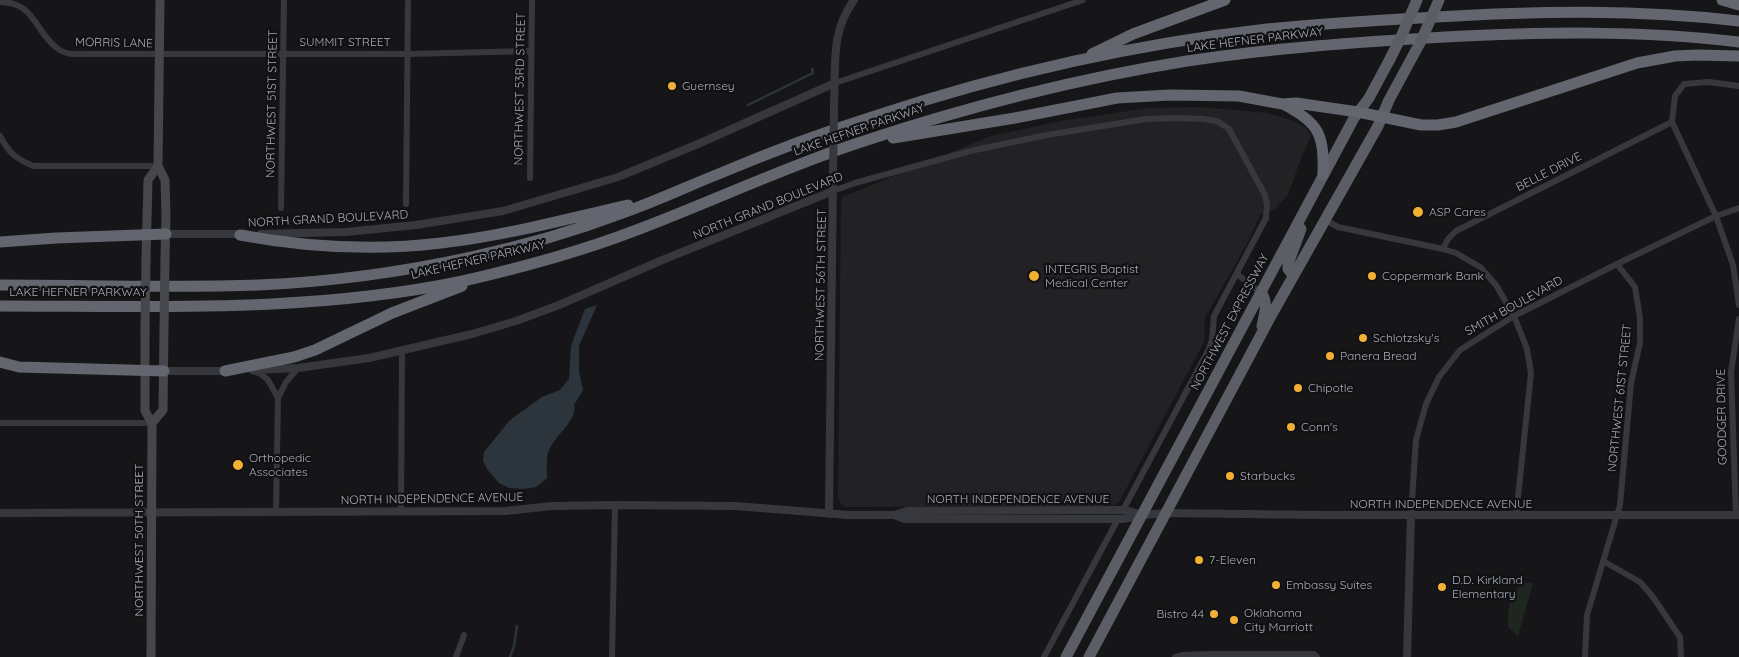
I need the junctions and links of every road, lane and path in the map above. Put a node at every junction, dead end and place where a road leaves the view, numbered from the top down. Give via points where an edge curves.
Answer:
1 (160, 0) edge
2 (284, 0) edge
3 (408, 0) edge
4 (532, 0) edge
5 (854, 0) edge
6 (1083, 0) edge
7 (1225, 0) edge
8 (1417, 0) edge
9 (1439, 0) edge
10 (1722, 0) edge
11 (0, 2) edge
12 (1739, 5) edge
13 (1739, 21) edge
14 (1739, 42) edge
15 (531, 51) junction
16 (284, 53) junction
17 (159, 54) junction
18 (408, 54) junction
19 (1739, 56) edge
20 (1076, 61) junction
21 (835, 83) junction
22 (1739, 86) edge
23 (1282, 104) junction
24 (1358, 112) junction
25 (1382, 117) junction
26 (1672, 122) junction
27 (0, 136) edge
28 (854, 144) junction
29 (158, 166) junction
30 (1323, 175) junction
31 (530, 178) dead end
32 (833, 191) junction
33 (666, 196) junction
34 (1312, 197) junction
35 (406, 204) dead end
36 (281, 208) dead end
37 (1739, 208) edge
38 (1716, 216) junction
39 (1325, 220) junction
40 (147, 234) junction
41 (166, 234) junction
42 (240, 234) junction
43 (0, 242) edge
44 (1443, 249) junction
45 (1617, 264) junction
46 (495, 273) junction
47 (1237, 274) junction
48 (1294, 275) junction
49 (0, 285) edge
50 (1261, 293) junction
51 (1739, 305) edge
52 (0, 306) edge
53 (1514, 316) junction
54 (1739, 319) edge
55 (1261, 335) junction
56 (402, 351) junction
57 (0, 362) edge
58 (298, 368) junction
59 (249, 370) junction
60 (144, 371) junction
61 (164, 371) junction
62 (225, 371) junction
63 (278, 398) junction
64 (0, 423) edge
65 (152, 423) junction
66 (615, 505) junction
67 (1123, 510) junction
68 (152, 512) junction
69 (276, 512) junction
70 (401, 512) junction
71 (0, 513) edge
72 (1166, 513) junction
73 (829, 514) junction
74 (894, 515) junction
75 (1143, 515) junction
76 (1411, 515) junction
77 (1738, 515) edge
78 (1516, 516) junction
79 (1615, 516) junction
80 (1118, 519) junction
81 (1603, 562) junction
82 (464, 635) dead end
83 (1046, 656) edge
84 (151, 657) edge
85 (456, 657) edge
86 (612, 657) edge
87 (1066, 657) edge
88 (1088, 657) edge
89 (1176, 657) edge
90 (1317, 657) edge
91 (1407, 657) edge
92 (1585, 657) edge
93 (1681, 657) edge

1 - 17 main road, NORTHWEST 50TH STREET
2 - 16 street, NORTHWEST 51ST STREET
3 - 18 street
4 - 15 street, NORTHWEST 53RD STREET
5 - 21 street, NORTHWEST 56TH STREET via 838,31
6 - 21 street, NORTH GRAND BOULEVARD
7 - 20 highway via 1133,34
8 - 24 highway, NORTHWEST EXPRESSWAY, bridge via 1390,59
9 - 25 highway, bridge
10 - 12 highway
11 - 17 street, MORRIS LANE via 10,2 31,14 58,50 71,54
13 - 20 highway, LAKE HEFNER PARKWAY via 1625,12 1557,11 1375,20 1264,30
14 - 28 highway, LAKE HEFNER PARKWAY via 1642,34 1537,32 1383,40 1259,52 1094,78 950,114
15 - 18 street, SUMMIT STREET
15 - 31 street, NORTHWEST 53RD STREET
16 - 17 street, SUMMIT STREET
16 - 18 street, SUMMIT STREET
16 - 36 street, NORTHWEST 51ST STREET
17 - 29 main road, NORTHWEST 50TH STREET
18 - 35 street
19 - 25 highway via 1675,56 1637,62 1456,122 1421,125
20 - 33 highway, LAKE HEFNER PARKWAY via 974,86 871,117
21 - 32 street, NORTHWEST 56TH STREET, bridge
21 - 42 street, NORTH GRAND BOULEVARD via 618,177 503,211 346,232
22 - 26 street via 1710,82 1684,84 1675,96
23 - 24 highway
23 - 28 highway via 1239,96 1195,94 1117,98
23 - 30 highway via 1306,117 1318,133 1323,153
24 - 25 highway
24 - 30 highway, NORTHWEST EXPRESSWAY
25 - 39 highway
26 - 38 street
26 - 44 street, BELLE DRIVE via 1456,231
27 - 29 street via 8,151 33,166
28 - 46 highway, LAKE HEFNER PARKWAY via 631,232
29 - 40 main road, NORTHWEST 50TH STREET via 148,180
29 - 41 main road, NORTHWEST 50TH STREET via 165,180
30 - 34 highway, NORTHWEST EXPRESSWAY
32 - 47 street, NORTH GRAND BOULEVARD via 970,151 1047,135 1146,119 1217,121 1229,129 1265,195 1267,205 1263,225
32 - 56 street, NORTH GRAND BOULEVARD via 558,306 472,334
32 - 73 street, NORTHWEST 56TH STREET
33 - 42 highway via 441,243 358,246 268,240
33 - 49 highway, LAKE HEFNER PARKWAY via 520,246 377,274 260,285
34 - 48 highway via 1288,264
34 - 50 highway, NORTHWEST EXPRESSWAY
37 - 38 street, SMITH BOULEVARD
38 - 45 street, SMITH BOULEVARD
38 - 51 street via 1733,264
39 - 44 street via 1338,227
39 - 48 highway
40 - 41 highway
40 - 43 highway
40 - 60 main road, NORTHWEST 50TH STREET, bridge
41 - 42 street, NORTH GRAND BOULEVARD
41 - 61 main road, NORTHWEST 50TH STREET, bridge
44 - 53 street via 1480,267 1496,285
45 - 53 street, SMITH BOULEVARD
45 - 79 street, NORTHWEST 61ST STREET via 1635,287 1640,343 1632,383 1620,505
46 - 52 highway, LAKE HEFNER PARKWAY via 395,292 315,302 252,306
46 - 62 highway via 392,313 315,350
47 - 50 street
47 - 67 street, NORTHWEST EXPRESSWAY via 1214,316 1208,351
48 - 55 highway
50 - 55 highway via 1266,304
50 - 75 highway, NORTHWEST EXPRESSWAY
53 - 76 street, SMITH BOULEVARD via 1460,350 1439,377 1426,404 1416,440
53 - 78 street via 1527,349 1531,373
54 - 77 street, GOODGER DRIVE via 1731,372
55 - 72 highway
56 - 58 street, NORTH GRAND BOULEVARD
56 - 70 street
57 - 60 highway via 19,367
58 - 59 street, NORTH GRAND BOULEVARD
58 - 63 street
59 - 62 street, NORTH GRAND BOULEVARD
59 - 63 street via 268,380
60 - 61 highway
60 - 65 main road, NORTHWEST 50TH STREET via 146,411
61 - 62 street, NORTH GRAND BOULEVARD
61 - 65 main road, NORTHWEST 50TH STREET via 163,410
63 - 69 street
64 - 65 street
65 - 68 main road, NORTHWEST 50TH STREET
66 - 70 street, NORTH INDEPENDENCE AVENUE
66 - 73 street, NORTH INDEPENDENCE AVENUE via 736,506
66 - 86 street
67 - 74 street, NORTH INDEPENDENCE AVENUE via 907,511
67 - 75 street, NORTH INDEPENDENCE AVENUE
68 - 69 street, NORTH INDEPENDENCE AVENUE
68 - 71 street, NORTH INDEPENDENCE AVENUE
68 - 84 main road, NORTHWEST 50TH STREET
69 - 70 street, NORTH INDEPENDENCE AVENUE
72 - 75 street, NORTH INDEPENDENCE AVENUE
72 - 76 street, NORTH INDEPENDENCE AVENUE
72 - 88 highway
73 - 74 street, NORTH INDEPENDENCE AVENUE
74 - 80 street, NORTH INDEPENDENCE AVENUE via 905,519
75 - 80 street, NORTH INDEPENDENCE AVENUE
75 - 87 highway, NORTHWEST EXPRESSWAY
76 - 78 street, NORTH INDEPENDENCE AVENUE
76 - 91 street
77 - 79 street, NORTH INDEPENDENCE AVENUE
78 - 79 street, NORTH INDEPENDENCE AVENUE
79 - 81 street, NORTHWEST 61ST STREET
80 - 83 street
81 - 92 street, NORTHWEST 61ST STREET via 1587,615
81 - 93 street via 1640,582 1653,597 1680,637
82 - 85 street
89 - 90 street via 1314,654

